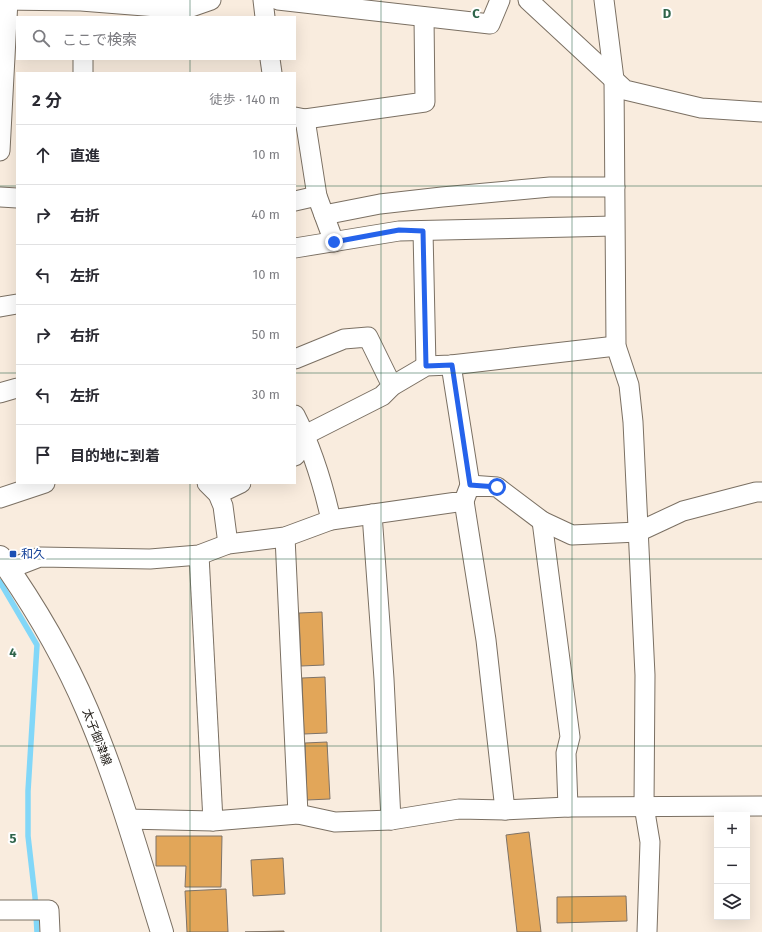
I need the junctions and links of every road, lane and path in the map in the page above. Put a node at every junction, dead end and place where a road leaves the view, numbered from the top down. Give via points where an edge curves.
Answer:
1 (0, 0) edge
2 (8, 0) edge
3 (211, 0) edge
4 (263, 0) edge
5 (278, 0) edge
6 (500, 0) edge
7 (528, 0) edge
8 (604, 0) edge
9 (74, 5) edge
10 (265, 16) edge
11 (424, 16) junction
12 (83, 60) edge
13 (270, 60) edge
14 (83, 72) edge
15 (272, 72) edge
16 (614, 79) junction
17 (762, 112) edge
18 (300, 118) edge
19 (0, 151) edge
20 (615, 187) junction
21 (316, 196) junction
22 (0, 197) edge
23 (16, 198) edge
24 (296, 201) edge
25 (324, 215) junction
26 (614, 226) junction
27 (423, 231) junction
28 (334, 242) junction
29 (296, 248) edge
30 (16, 304) edge
31 (0, 307) edge
32 (616, 346) junction
33 (296, 359) edge
34 (452, 365) junction
35 (426, 366) junction
36 (392, 386) junction
37 (16, 388) edge
38 (0, 393) edge
39 (296, 417) edge
40 (305, 435) junction
41 (296, 455) edge
42 (42, 484) edge
43 (235, 484) edge
44 (213, 488) edge
45 (762, 492) edge
46 (467, 493) junction
47 (0, 498) edge
48 (372, 514) junction
49 (331, 520) junction
50 (542, 521) junction
51 (638, 532) junction
52 (285, 537) junction
53 (228, 544) junction
54 (200, 555) junction
55 (4, 563) edge
56 (644, 806) junction
57 (762, 806) edge
58 (568, 807) junction
59 (505, 810) junction
60 (298, 814) junction
61 (126, 819) junction
62 (391, 820) junction
63 (214, 821) junction
64 (0, 910) edge
65 (50, 932) edge
66 (162, 932) edge
67 (647, 932) edge

1 - 2 street
2 - 9 street
2 - 19 street
3 - 9 street via 191,7 170,8
4 - 10 street
5 - 11 street
6 - 11 street via 490,24
7 - 16 street
8 - 16 street
11 - 18 street via 425,102
12 - 14 street
13 - 15 street
16 - 17 street via 625,90 701,108
16 - 20 street
18 - 21 street
20 - 25 street via 550,187 442,197 380,204
20 - 26 street
21 - 24 street
21 - 25 street
22 - 23 street
25 - 28 street
26 - 27 street
26 - 32 street
27 - 28 street via 399,230
27 - 35 street
28 - 29 street
30 - 31 street
32 - 34 street
32 - 51 street via 629,385
33 - 36 street via 344,339 368,336
34 - 35 street
34 - 46 street
35 - 36 street
36 - 40 street via 382,396
37 - 38 street
39 - 40 street
40 - 41 street via 302,447
40 - 49 street via 325,493
42 - 47 street
43 - 44 street
44 - 53 street via 223,506
45 - 51 street via 684,510
46 - 48 street
46 - 50 street via 497,487
46 - 59 street
48 - 49 street
48 - 62 street
49 - 52 street
50 - 51 street via 572,535
50 - 58 street via 570,737 566,753
51 - 56 street via 644,675
52 - 53 street
52 - 60 street
53 - 54 street
54 - 55 street via 150,559 40,557
54 - 63 street
55 - 61 main road, 太子御津線 via 52,637 87,710
56 - 57 street
56 - 58 street
56 - 67 street via 650,842
58 - 59 street
59 - 62 street via 459,809
60 - 62 street via 335,822
60 - 63 street
61 - 63 street
61 - 66 main road, 太子御津線
64 - 65 street via 49,910

